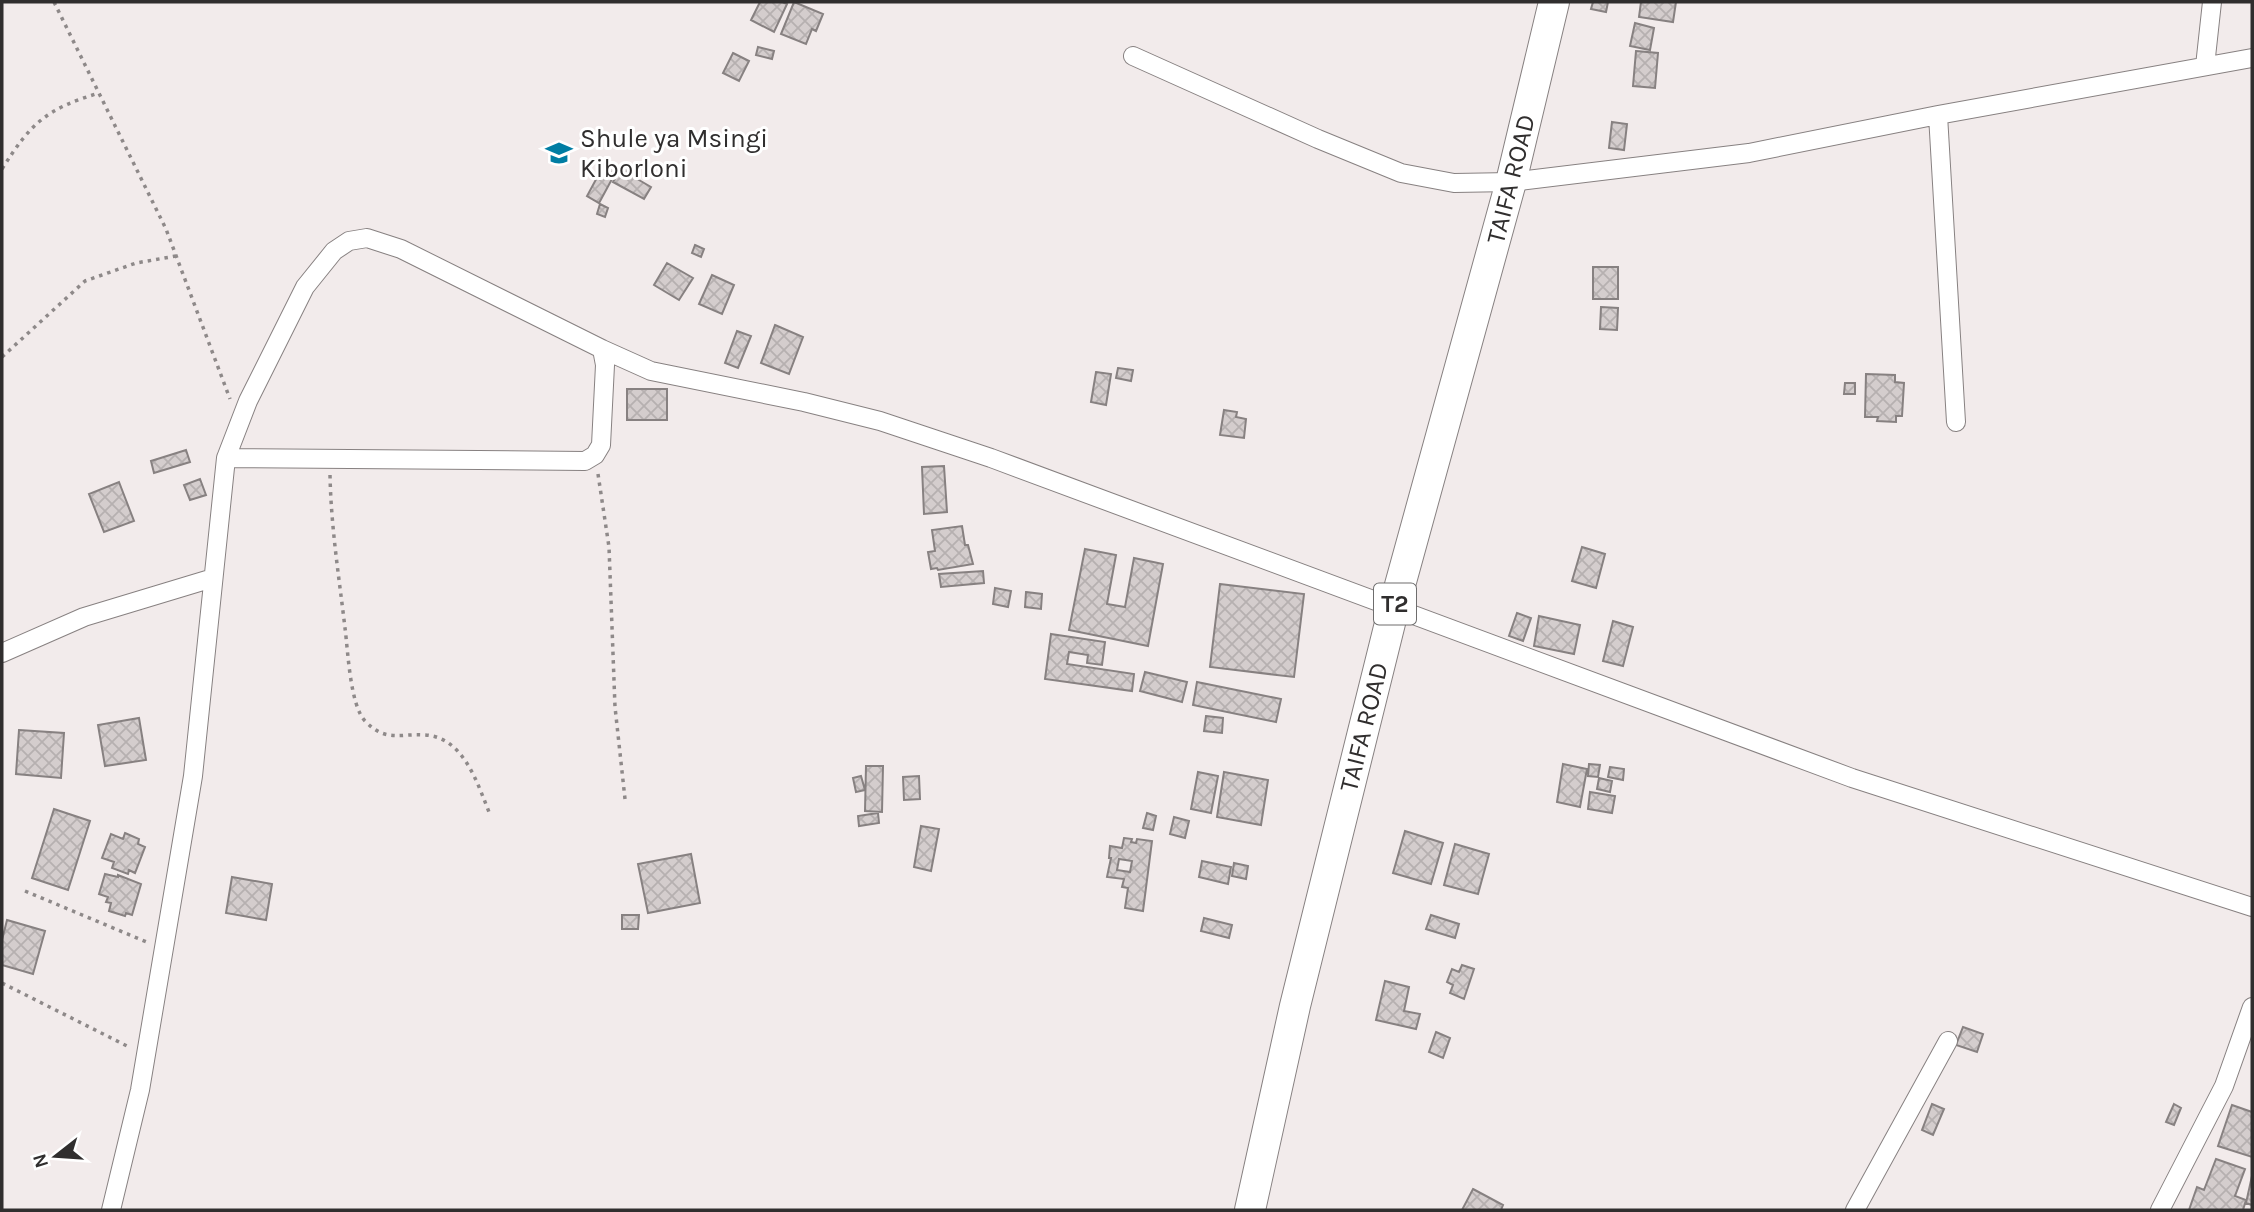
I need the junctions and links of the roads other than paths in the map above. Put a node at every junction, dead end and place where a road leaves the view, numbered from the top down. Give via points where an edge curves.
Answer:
1 (1554, 2) edge
2 (2212, 2) edge
3 (1133, 57) dead end
4 (2252, 58) edge
5 (2205, 66) junction
6 (1938, 115) junction
7 (1511, 182) junction
8 (602, 349) junction
9 (1956, 422) dead end
10 (226, 458) junction
11 (213, 578) junction
12 (1394, 607) junction
13 (2, 653) edge
14 (2252, 907) edge
15 (2252, 1007) edge
16 (1948, 1041) dead end
17 (110, 1210) edge
18 (1250, 1210) edge
19 (1855, 1210) edge
20 (2160, 1210) edge

1 - 7 highway, TAIFA ROAD / T2
2 - 5 street
3 - 7 street via 1401,173 1454,183
4 - 5 street
5 - 6 street
6 - 7 street via 1749,153
6 - 9 street
7 - 12 highway, TAIFA ROAD / T2
8 - 10 street via 601,445 585,461
8 - 10 street via 401,249 367,238 349,241 334,251 305,287 248,401
8 - 12 street via 651,371 880,421
10 - 11 street
11 - 13 street via 84,617
11 - 17 street via 193,776 140,1090
12 - 14 street via 1852,778
12 - 18 highway, TAIFA ROAD / T2
15 - 20 street via 2224,1086
16 - 19 street

